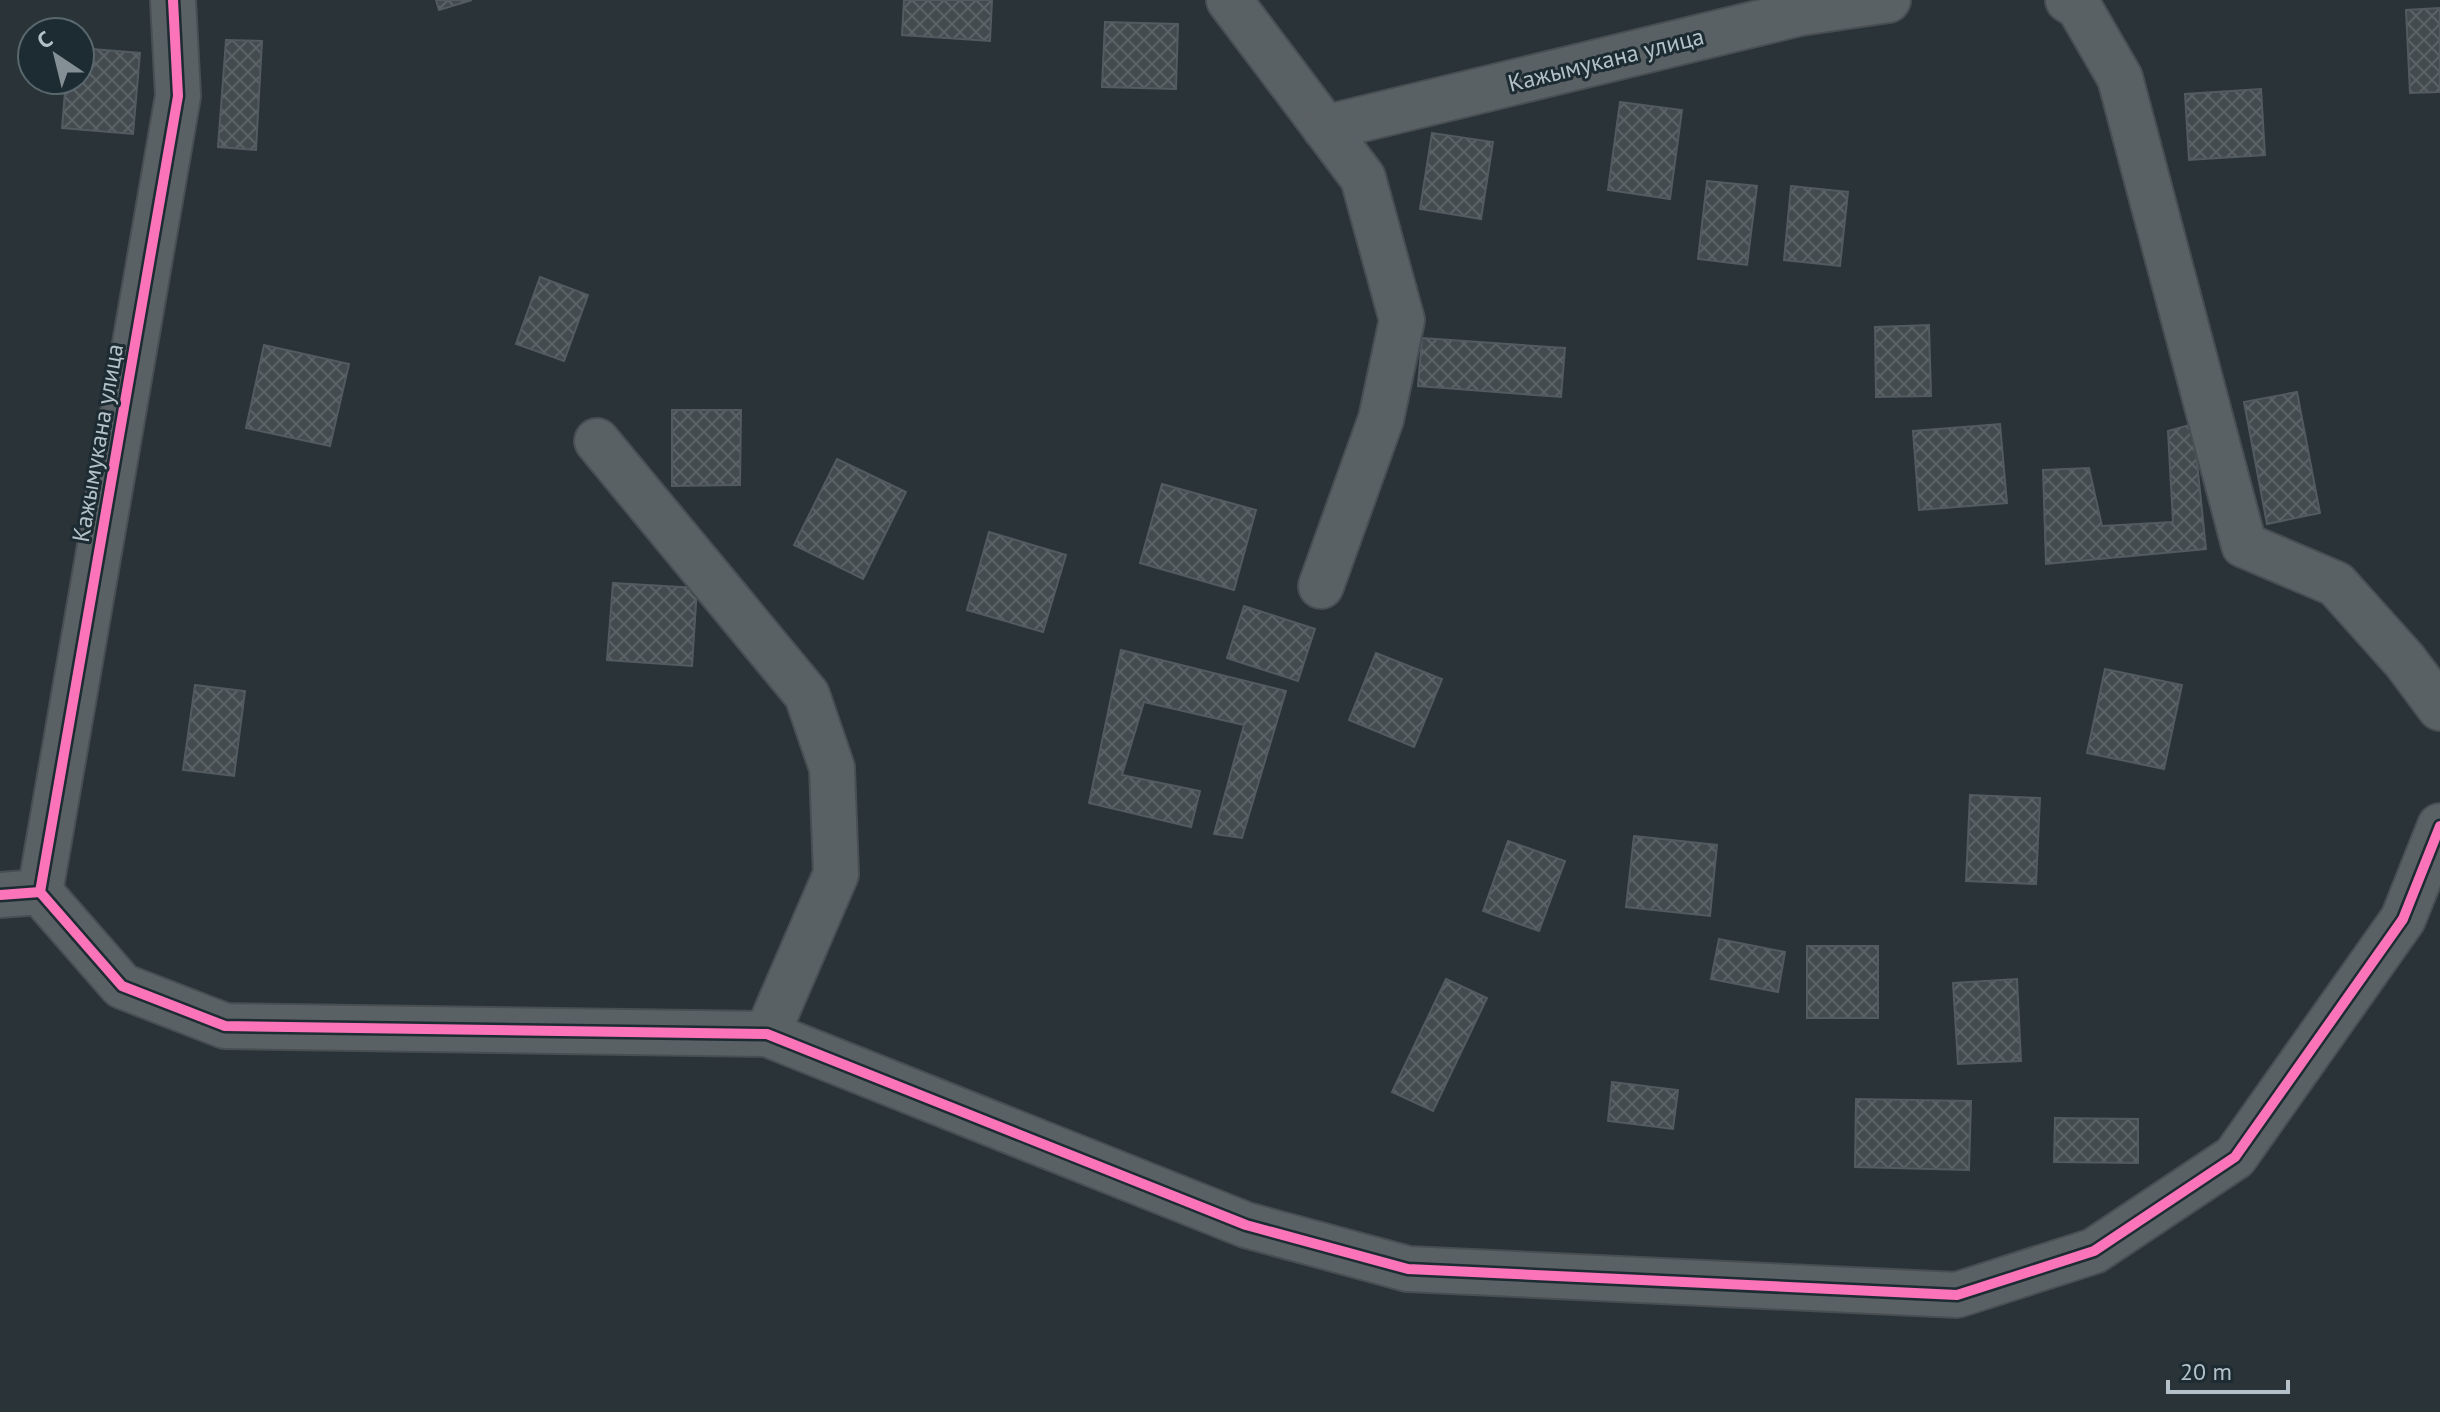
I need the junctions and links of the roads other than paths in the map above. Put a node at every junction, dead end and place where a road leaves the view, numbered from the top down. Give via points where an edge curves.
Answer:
1 (173, 0) edge
2 (1229, 0) edge
3 (1888, 0) edge
4 (2074, 3) edge
5 (1325, 128) junction
6 (597, 441) dead end
7 (1321, 586) dead end
8 (2440, 708) edge
9 (2440, 826) edge
10 (20, 893) edge
11 (767, 1034) junction

1 - 10 street, Кажымукана улица via 178,96
2 - 5 street
3 - 5 street, Кажымукана улица via 1800,13
4 - 8 street via 2120,78 2244,545 2336,584
5 - 7 street via 1363,178 1402,320 1381,419
6 - 11 street via 807,695 832,768 836,874
9 - 11 street via 2403,919 2235,1157 2094,1251 1957,1295 1408,1269 1246,1225
10 - 11 street via 122,986 225,1026

